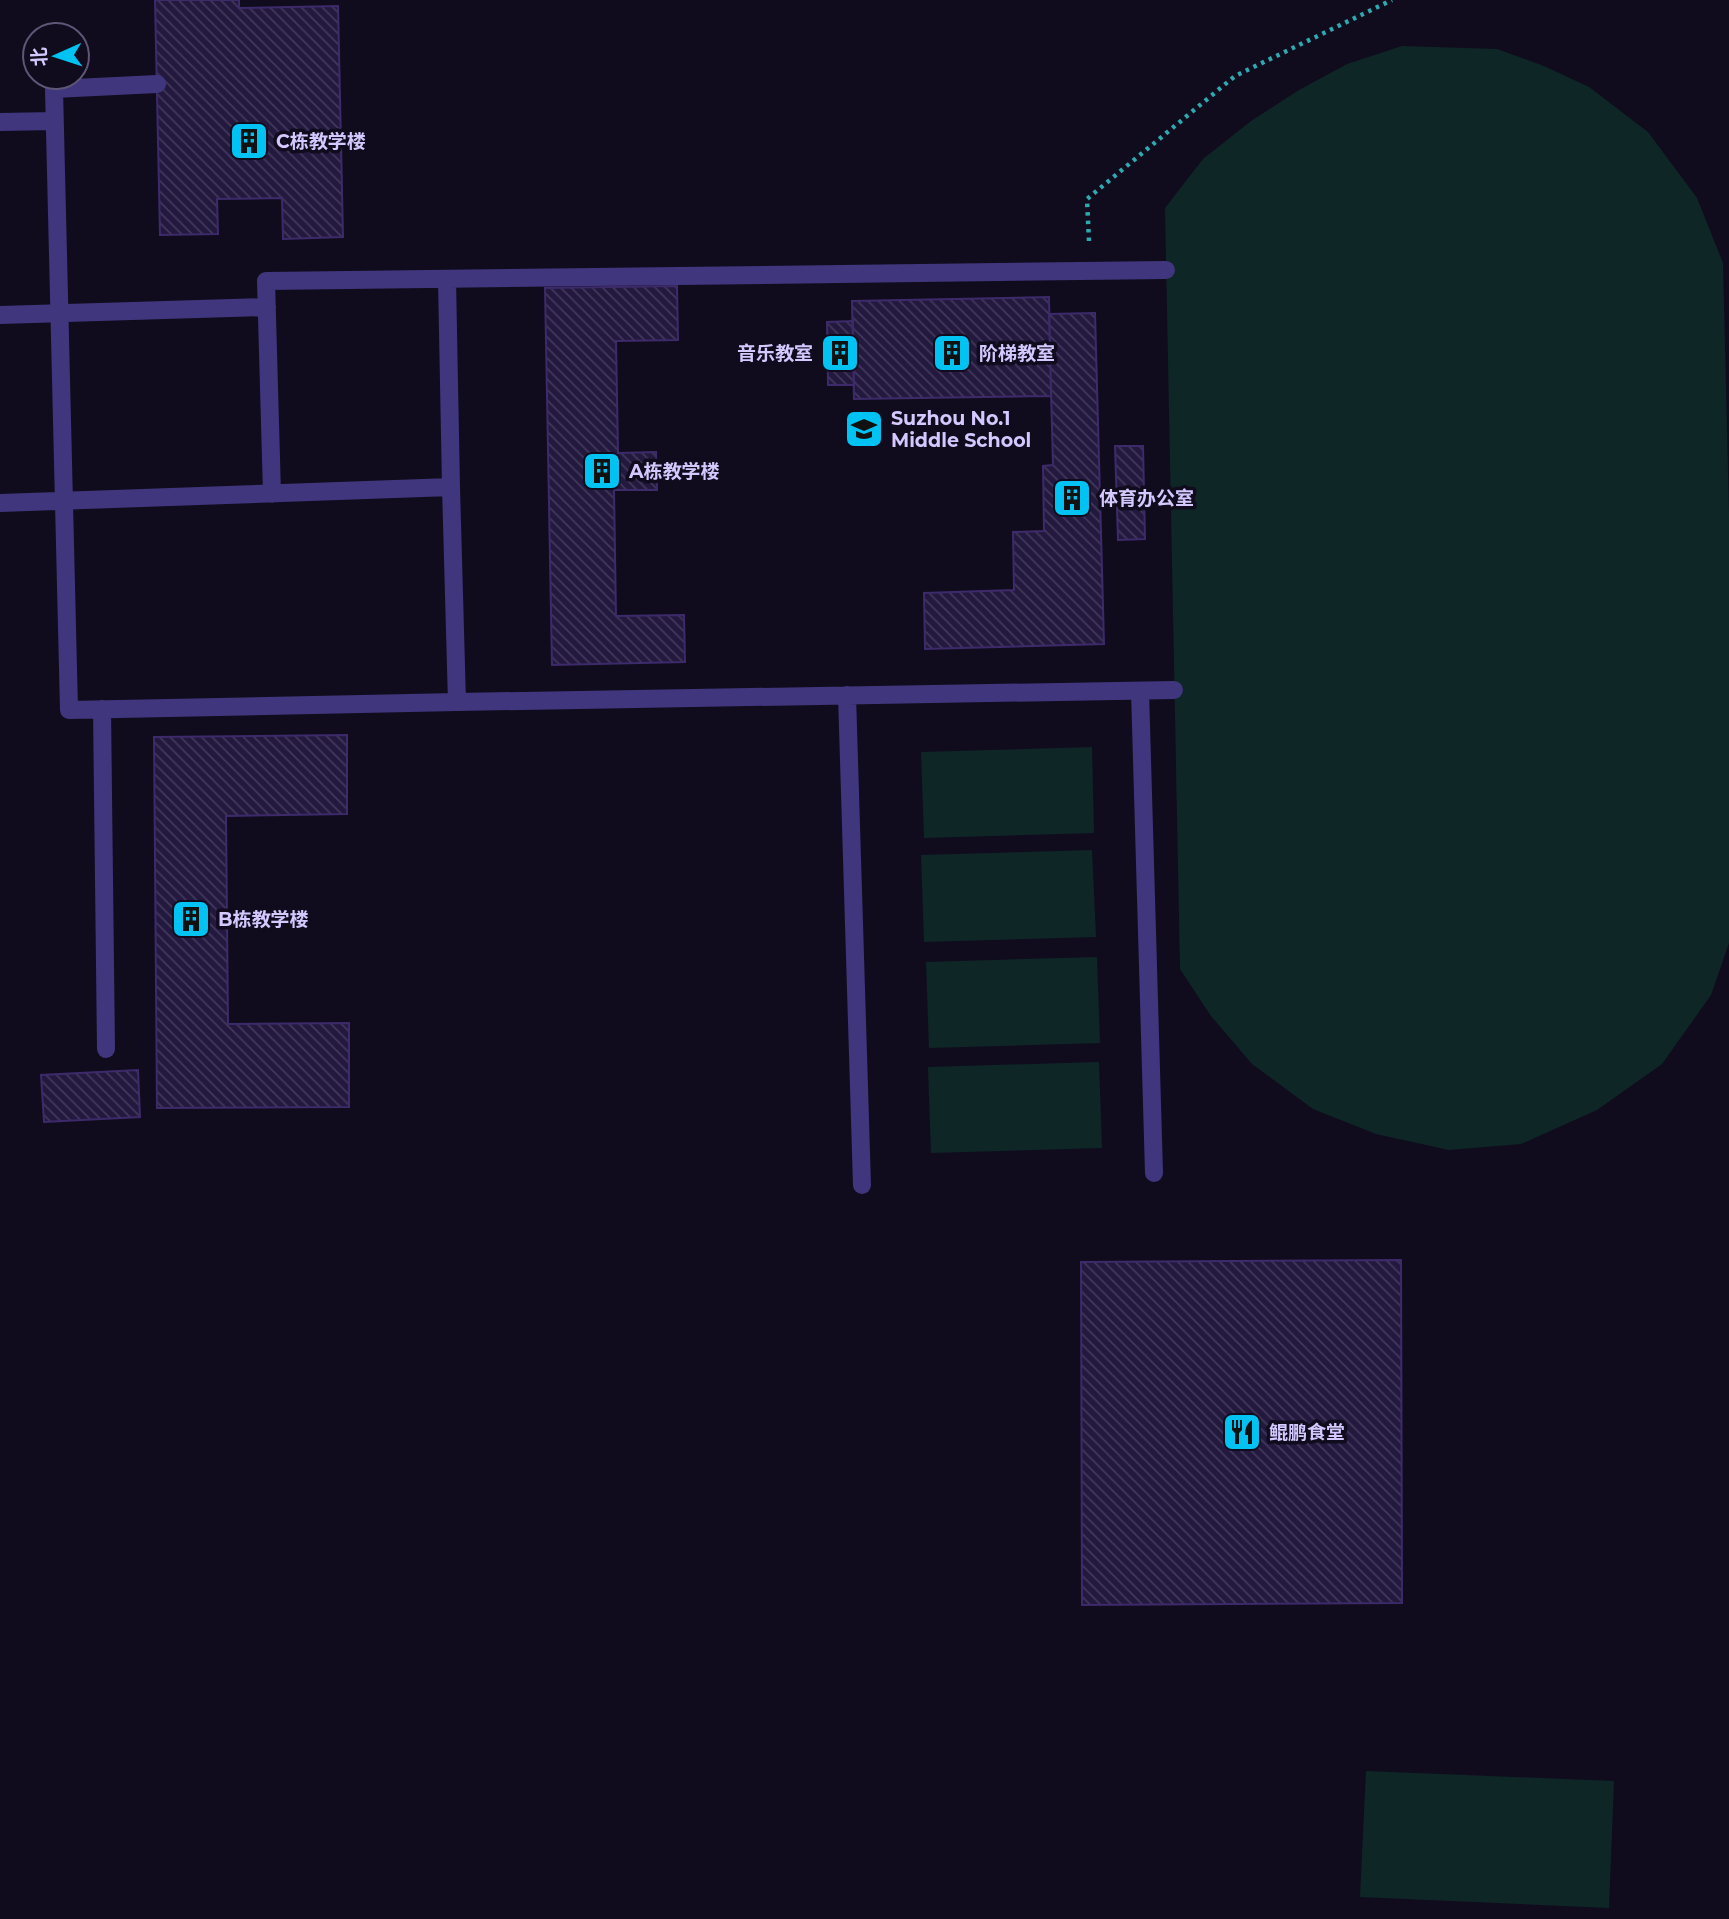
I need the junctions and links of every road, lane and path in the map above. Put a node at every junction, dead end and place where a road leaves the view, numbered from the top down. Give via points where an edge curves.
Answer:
1 (1392, 0) edge
2 (157, 84) dead end
3 (54, 121) junction
4 (0, 122) edge
5 (1090, 270) junction
6 (1166, 270) dead end
7 (447, 279) junction
8 (267, 307) junction
9 (59, 313) junction
10 (0, 314) edge
11 (451, 488) junction
12 (272, 494) junction
13 (64, 501) junction
14 (0, 503) edge
15 (1174, 690) dead end
16 (1140, 691) junction
17 (847, 695) junction
18 (457, 702) junction
19 (102, 709) junction
20 (106, 1049) dead end
21 (1154, 1173) dead end
22 (862, 1185) dead end

1 - 5 path via 1235,75 1087,199
2 - 3 street via 54,89
3 - 4 street
3 - 9 street
5 - 6 street
5 - 7 street
7 - 8 street via 266,281
7 - 11 street
8 - 9 street
8 - 12 street
9 - 10 street
9 - 13 street
11 - 12 street
11 - 18 street
12 - 13 street
13 - 14 street
13 - 19 street via 69,710
15 - 16 street
16 - 17 street
16 - 21 street
17 - 18 street
17 - 22 street
18 - 19 street
19 - 20 street

